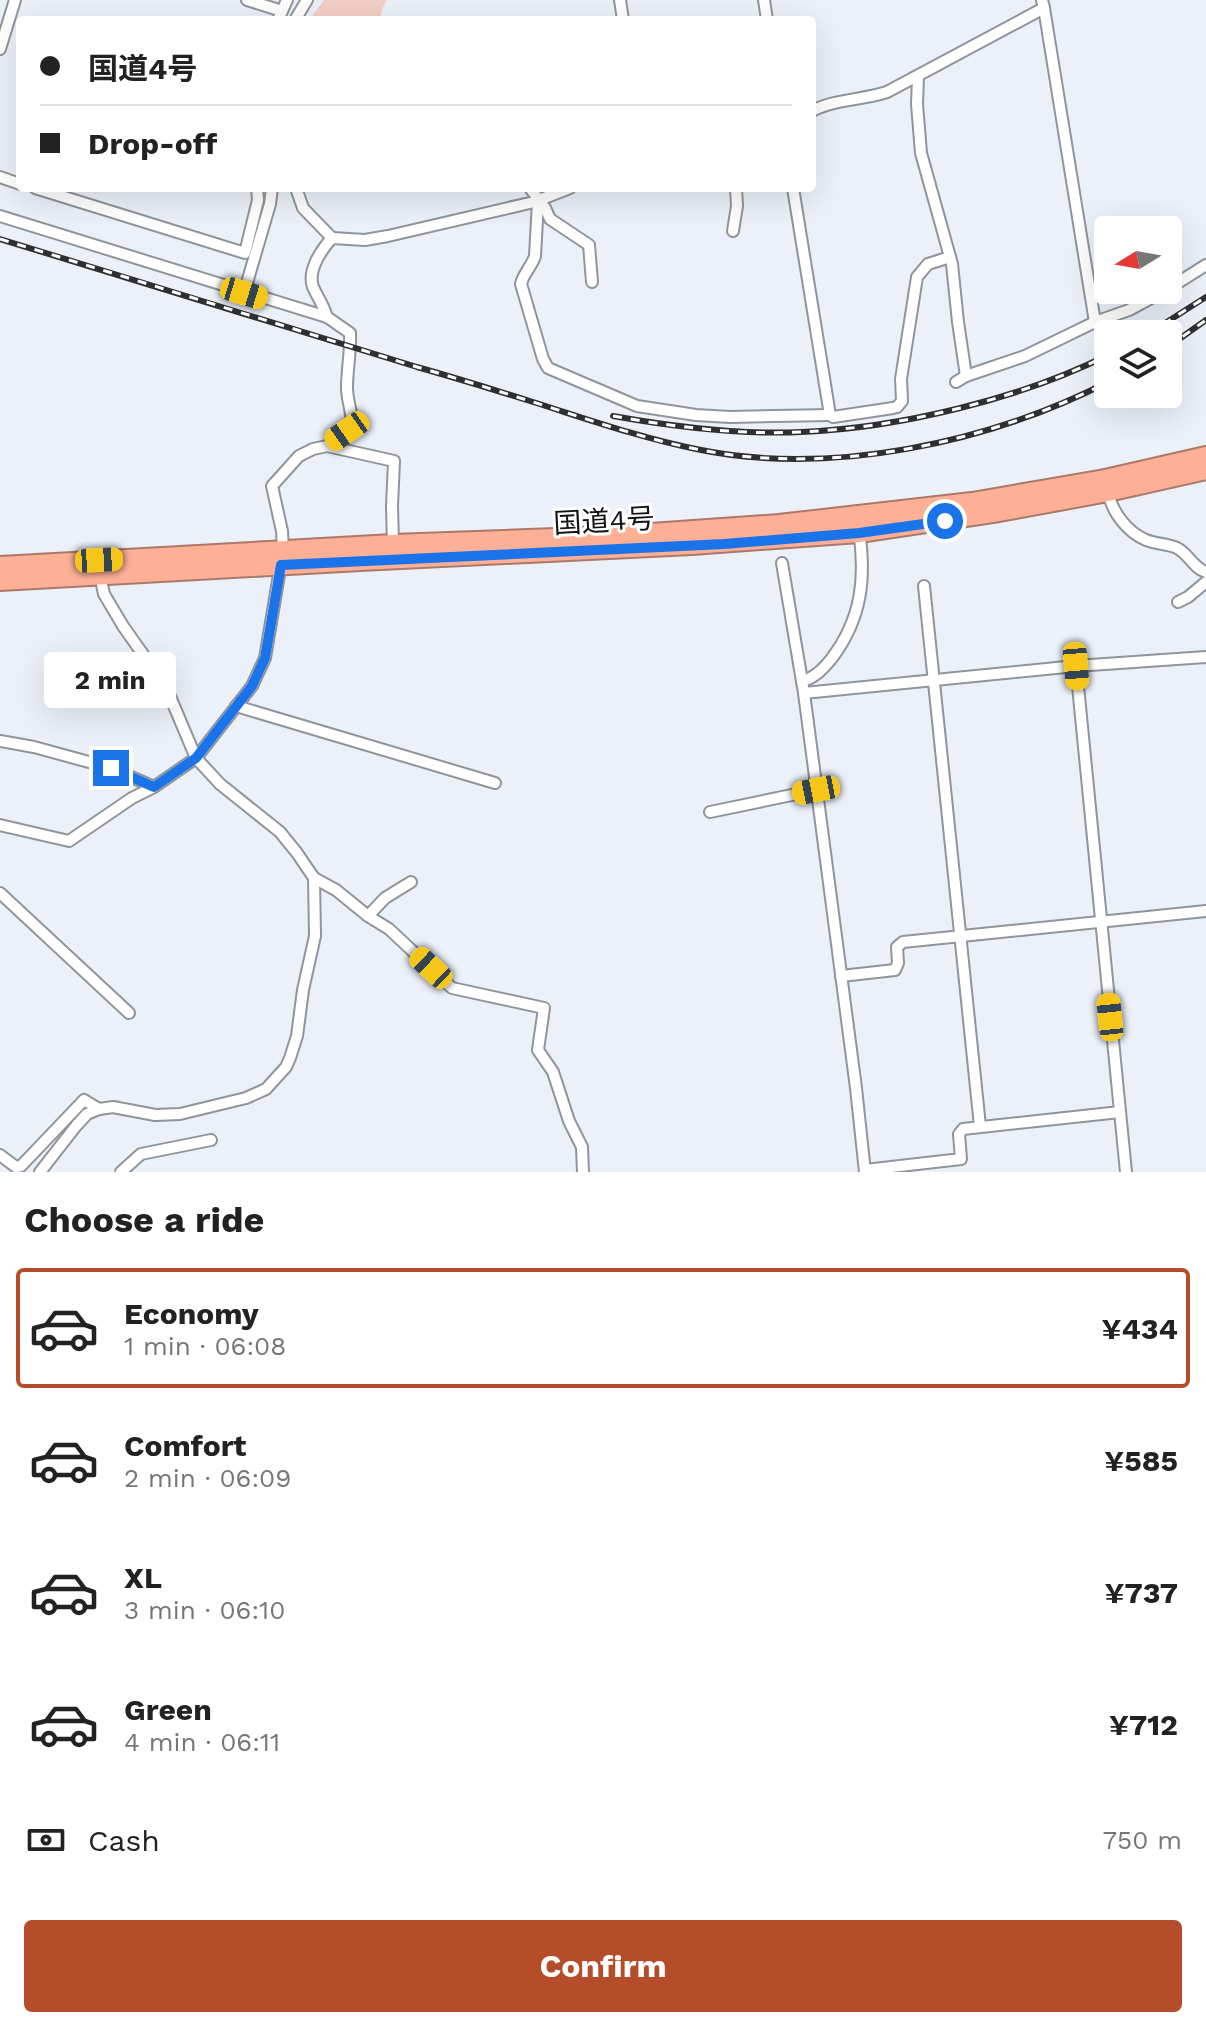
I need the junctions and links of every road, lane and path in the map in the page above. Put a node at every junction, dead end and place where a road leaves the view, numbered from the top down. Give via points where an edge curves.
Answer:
1 (15, 0) edge
2 (247, 0) edge
3 (287, 0) edge
4 (1043, 4) edge
5 (280, 16) edge
6 (0, 49) edge
7 (918, 76) junction
8 (816, 109) edge
9 (48, 192) edge
10 (257, 192) edge
11 (272, 192) edge
12 (297, 192) edge
13 (532, 192) edge
14 (560, 192) edge
15 (736, 192) edge
16 (794, 192) edge
17 (538, 201) junction
18 (0, 216) edge
19 (733, 231) dead end
20 (332, 238) junction
21 (250, 254) junction
22 (950, 257) junction
23 (1206, 265) edge
24 (1182, 280) edge
25 (592, 282) dead end
26 (244, 293) junction
27 (1140, 304) edge
28 (327, 317) junction
29 (1095, 320) edge
30 (1101, 320) edge
31 (1094, 322) edge
32 (830, 415) junction
33 (327, 446) junction
34 (1206, 456) edge
35 (1206, 470) edge
36 (1108, 492) junction
37 (858, 525) junction
38 (393, 544) junction
39 (282, 558) junction
40 (782, 563) dead end
41 (0, 566) edge
42 (1206, 572) edge
43 (100, 575) junction
44 (0, 581) edge
45 (1206, 582) edge
46 (924, 586) dead end
47 (1178, 602) dead end
48 (1206, 657) edge
49 (1076, 666) junction
50 (934, 679) junction
51 (803, 687) junction
52 (236, 706) junction
53 (0, 741) edge
54 (196, 758) junction
55 (495, 783) dead end
56 (154, 787) junction
57 (816, 790) junction
58 (710, 812) dead end
59 (0, 825) edge
60 (314, 878) junction
61 (411, 882) dead end
62 (0, 893) edge
63 (1206, 911) edge
64 (368, 916) junction
65 (1101, 922) junction
66 (962, 936) junction
67 (841, 976) junction
68 (129, 1013) dead end
69 (99, 1109) junction
70 (1120, 1112) junction
71 (980, 1126) junction
72 (211, 1140) dead end
73 (0, 1155) edge
74 (24, 1169) edge
75 (865, 1171) edge
76 (40, 1172) edge
77 (121, 1172) edge
78 (583, 1172) edge
79 (1126, 1172) edge

1 - 6 street
2 - 5 street
3 - 5 street
4 - 7 street
4 - 29 street
7 - 8 street via 879,95
7 - 22 street via 923,162
9 - 21 street
10 - 21 street
11 - 21 street
12 - 20 street via 303,208
13 - 17 street
14 - 17 street
15 - 19 street
16 - 32 street
17 - 20 street via 365,240
17 - 25 street via 555,224 589,245
17 - 32 street via 535,256 521,284 548,368 637,406 730,417
18 - 26 street
20 - 28 street via 312,278
21 - 26 street
22 - 31 street via 961,379
22 - 32 street via 928,264 917,277 902,401 893,408
23 - 24 street
26 - 28 street
27 - 30 street
28 - 33 street via 350,333 347,387 353,422
33 - 38 street via 394,461
33 - 39 street via 299,456 272,486
34 - 37 highway, 国道4号
35 - 36 highway, 国道4号
36 - 37 highway, 国道4号 via 987,514
36 - 42 street via 1113,510 1137,535 1178,549
37 - 38 highway, 国道4号 via 779,524
37 - 39 highway, 国道4号 via 724,544
37 - 51 street via 863,567 852,627 826,666
38 - 39 highway, 国道4号
39 - 41 highway, 国道4号
39 - 43 highway, 国道4号
39 - 52 street via 265,658
40 - 51 street
43 - 44 highway, 国道4号
43 - 54 street via 104,594 166,687
45 - 47 street
46 - 50 street
48 - 49 street
49 - 50 street
49 - 65 street
50 - 51 street
50 - 66 street
51 - 57 street
52 - 54 street
52 - 55 street
53 - 56 street via 111,768
54 - 56 street
54 - 60 street via 280,832
56 - 59 street via 69,841
57 - 58 street
57 - 67 street
60 - 64 street
60 - 69 street via 315,936 297,1036 278,1078 259,1093 193,1112 155,1115
61 - 64 street
62 - 68 street
63 - 65 street
64 - 78 street via 452,988 544,1008 538,1050 553,1072 582,1147
65 - 66 street
65 - 70 street
66 - 67 street via 903,942 897,947 895,970
66 - 71 street
67 - 75 street
69 - 74 street via 84,1100
69 - 76 street via 87,1114
70 - 71 street
70 - 79 street
71 - 75 street via 960,1131 961,1159
72 - 77 street via 141,1154
73 - 74 street

